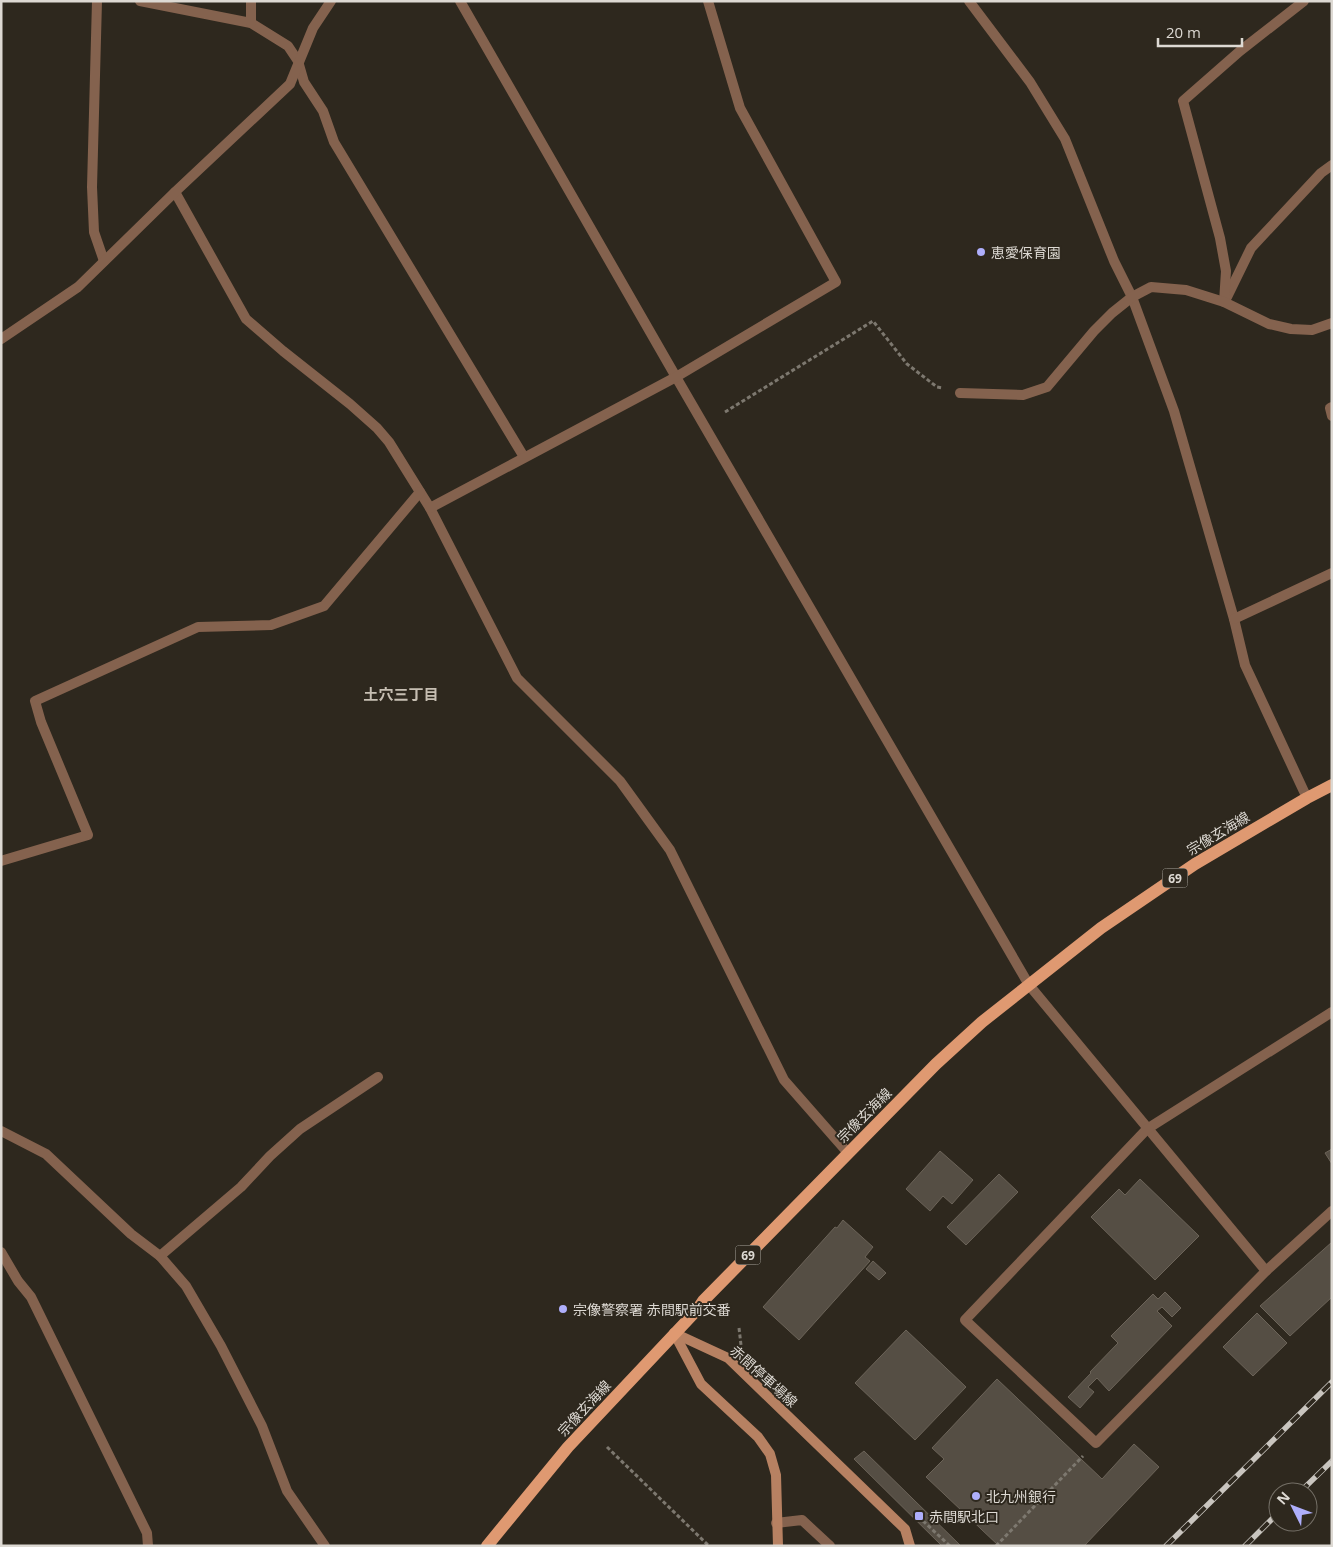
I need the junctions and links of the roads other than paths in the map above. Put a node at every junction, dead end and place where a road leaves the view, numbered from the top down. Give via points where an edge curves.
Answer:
1 (97, 1) edge
2 (140, 1) edge
3 (251, 1) edge
4 (331, 1) edge
5 (460, 1) edge
6 (708, 1) edge
7 (969, 1) edge
8 (1304, 1) edge
9 (251, 23) junction
10 (298, 61) junction
11 (1332, 165) edge
12 (175, 192) junction
13 (104, 261) junction
14 (1132, 297) junction
15 (1224, 302) junction
16 (1332, 322) edge
17 (1, 339) edge
18 (676, 377) junction
19 (960, 393) road end
20 (1332, 407) edge
21 (1332, 416) edge
22 (524, 457) junction
23 (420, 492) junction
24 (430, 508) junction
25 (1332, 573) edge
26 (1234, 619) junction
27 (1332, 785) edge
28 (1306, 798) junction
29 (1, 862) edge
30 (1029, 985) junction
31 (1332, 1012) edge
32 (378, 1078) dead end
33 (1147, 1129) junction
34 (1, 1131) edge
35 (848, 1153) junction
36 (1332, 1211) edge
37 (1, 1252) edge
38 (160, 1256) junction
39 (1266, 1271) junction
40 (674, 1333) junction
41 (776, 1523) junction
42 (148, 1546) edge
43 (325, 1546) edge
44 (488, 1546) edge
45 (778, 1546) edge
46 (830, 1546) edge
47 (910, 1546) edge

1 - 13 street via 92,187 94,232
2 - 9 street
3 - 9 street
4 - 10 street via 313,28
5 - 18 street
6 - 18 street via 740,108 836,282
7 - 14 street via 1030,82 1065,139 1114,261
8 - 15 street via 1183,101 1220,238 1226,271
9 - 10 street via 288,46
10 - 12 street via 290,84
10 - 22 street via 304,82 323,111 334,142
11 - 15 street via 1320,173 1251,248
12 - 13 street
12 - 23 street via 246,319 377,428
13 - 17 street via 78,288
14 - 15 street via 1151,287 1186,290
14 - 19 street via 1094,331 1047,387 1023,395
14 - 26 street via 1174,411
15 - 16 street via 1269,324 1291,329 1312,330
18 - 22 street
18 - 30 street
20 - 21 street
22 - 24 street
23 - 24 street
23 - 29 street via 324,606 271,625 198,627 34,701 88,835
24 - 35 street via 517,678 620,781 670,850 784,1080
25 - 26 street
26 - 28 street via 1245,665
27 - 28 main road, 宗像玄海線 / 69
28 - 30 main road, 宗像玄海線 / 69 via 1195,864 1108,922
30 - 33 street
30 - 35 main road, 宗像玄海線 / 69 via 936,1064
31 - 33 street
32 - 38 street via 300,1129 241,1187
33 - 39 street
33 - 39 street via 965,1320 1096,1443
34 - 38 street via 46,1154 131,1234
35 - 40 main road, 宗像玄海線 / 69
36 - 39 street
37 - 42 street via 35,1306 147,1533
38 - 43 street via 186,1286 222,1346 262,1426 287,1491
40 - 41 main road via 702,1384 758,1437 770,1454 776,1475
40 - 44 main road, 宗像玄海線 / 69 via 568,1447
40 - 47 main road, 赤間停車場線 via 728,1358 905,1528
41 - 45 main road
41 - 46 street via 802,1520

